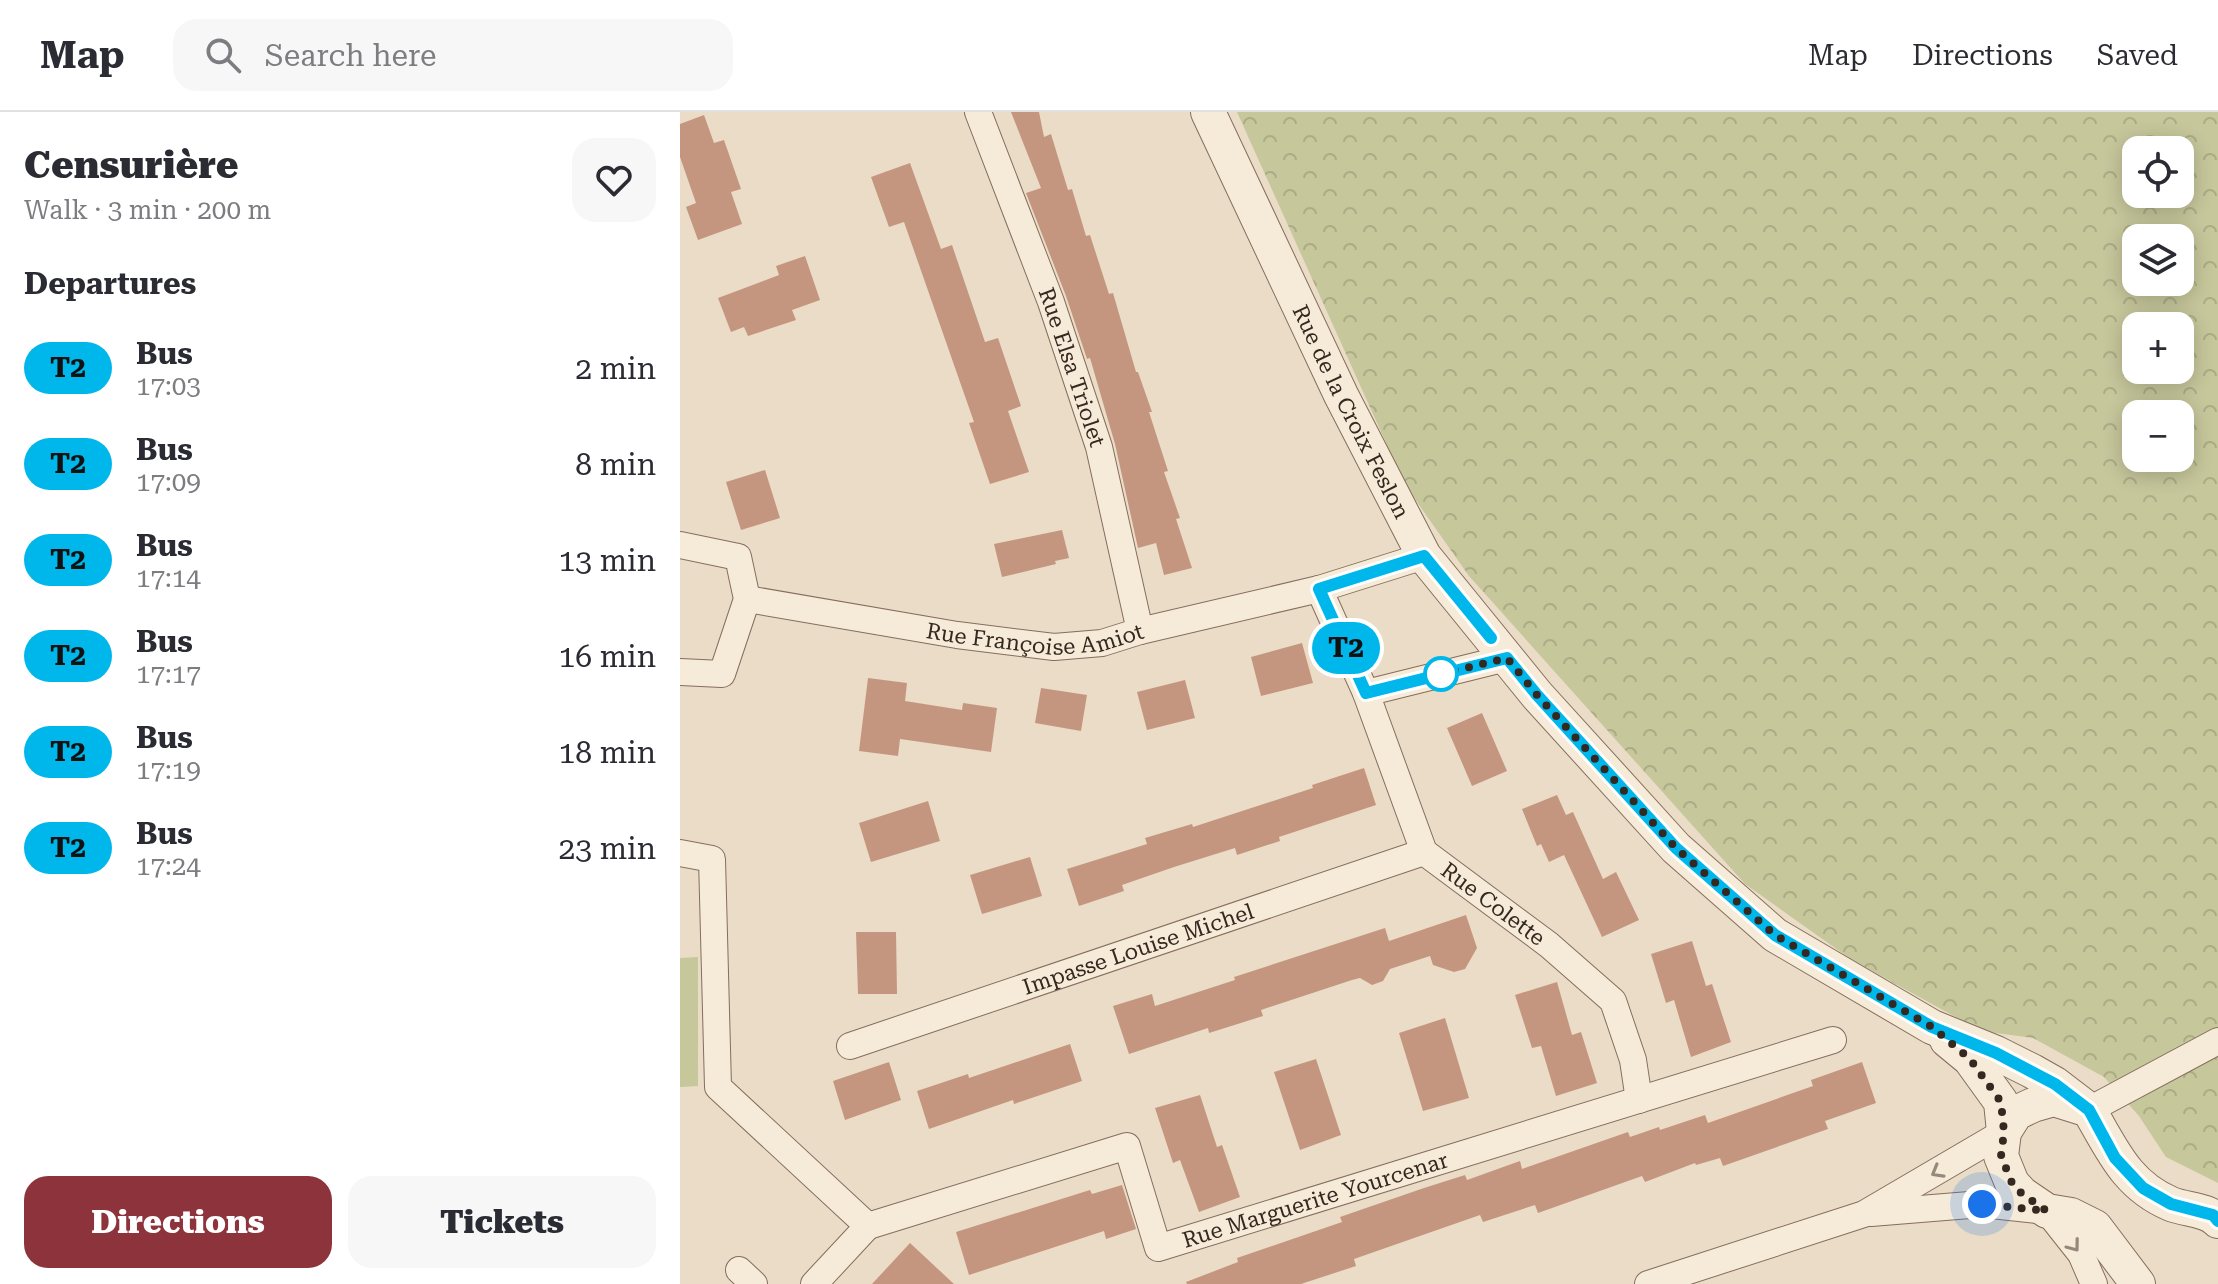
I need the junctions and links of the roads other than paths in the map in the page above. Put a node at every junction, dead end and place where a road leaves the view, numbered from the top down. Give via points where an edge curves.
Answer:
1 (978, 112) edge
2 (1208, 112) edge
3 (680, 545) edge
4 (1424, 556) junction
5 (1319, 589) junction
6 (747, 599) junction
7 (1140, 631) junction
8 (1507, 658) junction
9 (680, 672) edge
10 (1366, 693) junction
11 (1424, 852) junction
12 (680, 853) edge
13 (1932, 1027) junction
14 (1833, 1040) dead end
15 (2218, 1041) edge
16 (850, 1046) dead end
17 (1639, 1100) junction
18 (2089, 1110) junction
19 (2004, 1132) junction
20 (2047, 1211) junction
21 (1864, 1214) junction
22 (2216, 1217) edge
23 (868, 1226) junction
24 (814, 1284) edge
25 (1648, 1284) edge
26 (2094, 1284) edge
27 (2138, 1284) edge

1 - 7 street, Rue Elsa Triolet via 1051,302 1099,447
2 - 4 street, Rue de la Croix Feslon via 1341,395
3 - 6 street via 738,557
4 - 5 street, Rue Françoise Amiot
4 - 8 street, Rue de la Croix Feslon
5 - 7 street, Rue Françoise Amiot
5 - 10 street, Rue Colette
6 - 7 street, Rue Françoise Amiot via 1054,647 1102,643
6 - 9 street via 722,674
8 - 10 street
8 - 13 street, Rue de la Croix Feslon via 1676,848 1775,935
10 - 11 street, Rue Colette
11 - 16 street, Impasse Louise Michel
11 - 17 street, Rue Colette via 1549,945 1613,1001 1633,1060
12 - 23 street via 712,859 718,1087
13 - 18 street, Rue de la Croix Feslon via 2032,1071
13 - 19 street, Rue de la Croix Feslon via 1970,1059 2001,1102
14 - 17 street, Rue Marguerite Yourcenar
15 - 18 street
17 - 23 street, Rue Marguerite Yourcenar via 1158,1248 1127,1146
18 - 19 street via 2054,1099 2016,1113
18 - 22 street via 2115,1158 2143,1188 2171,1204
19 - 20 street, Rue de la Croix Feslon via 2001,1156 2012,1183
19 -> 21 street
20 - 21 street via 1982,1204
20 -> 26 street via 2081,1254
20 - 27 street via 2095,1227
21 - 25 street
23 - 24 street

